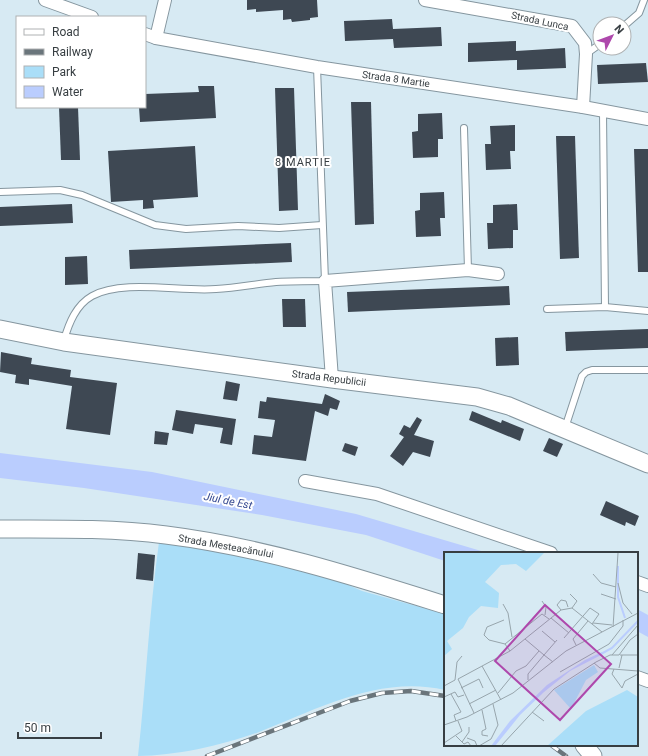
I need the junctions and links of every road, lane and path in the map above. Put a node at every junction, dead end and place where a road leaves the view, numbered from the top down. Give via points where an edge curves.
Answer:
1 (45, 0) edge
2 (165, 0) edge
3 (425, 0) edge
4 (644, 0) edge
5 (89, 16) edge
6 (632, 19) edge
7 (151, 36) edge
8 (592, 50) edge
9 (586, 54) junction
10 (317, 67) junction
11 (583, 107) junction
12 (603, 112) junction
13 (648, 119) edge
14 (464, 128) dead end
15 (0, 192) edge
16 (322, 225) junction
17 (468, 270) junction
18 (498, 274) dead end
19 (325, 281) junction
20 (605, 307) junction
21 (547, 310) dead end
22 (648, 310) edge
23 (0, 329) edge
24 (64, 342) junction
25 (648, 370) edge
26 (332, 379) junction
27 (565, 429) junction
28 (648, 464) edge
29 (305, 481) dead end
30 (0, 529) edge
31 (548, 552) edge
32 (638, 582) edge
33 (648, 586) edge
34 (444, 605) edge
35 (638, 676) edge
36 (648, 681) edge
37 (585, 746) edge
38 (593, 756) edge

1 - 5 street
2 - 7 street
3 - 9 street, Strada Lunca via 572,26 585,43
4 - 6 lane via 639,13
7 - 10 street, Strada 8 Martie
8 - 9 lane
9 - 11 street, Strada Lunca
10 - 11 street, Strada 8 Martie
10 - 16 lane
11 - 12 street, Strada 8 Martie
12 - 13 street, Strada 8 Martie
12 - 20 lane
14 - 17 lane
15 - 16 lane via 60,190 82,195 155,225 186,229
16 - 19 lane
17 - 18 street
17 - 19 street
19 - 24 lane via 276,282 216,290 128,287 112,289 93,295 81,303 73,316
19 - 26 street
20 - 21 lane
20 - 22 lane
23 - 24 main road, Strada Republicii
24 - 26 main road, Strada Republicii
25 - 27 lane via 586,372 582,376
26 - 27 main road, Strada Republicii via 477,397 509,406
27 - 28 main road, Strada Republicii
29 - 31 street via 376,494
30 - 34 main road, Strada Mesteacănului via 118,530 218,543 337,570
32 - 33 street
35 - 36 street
37 - 38 main road

